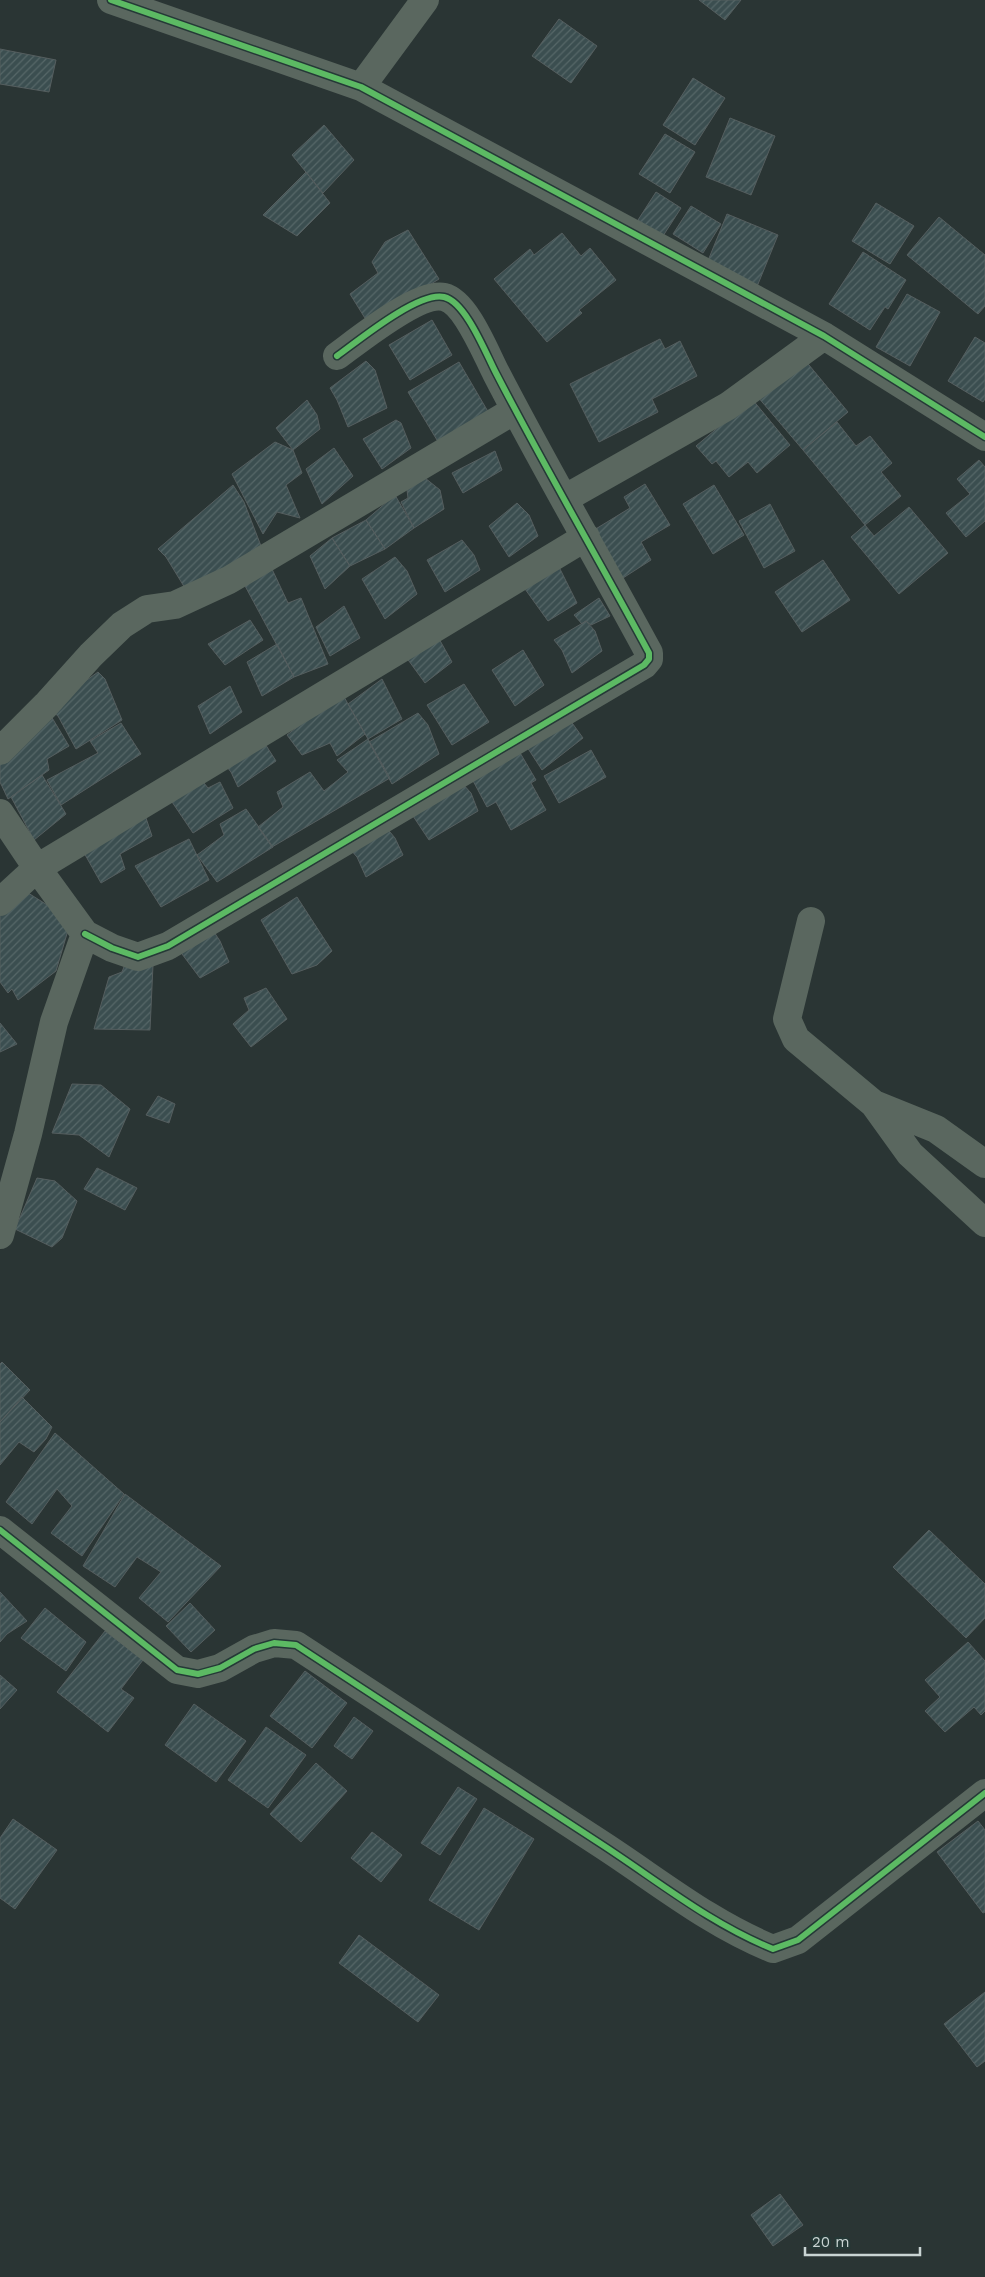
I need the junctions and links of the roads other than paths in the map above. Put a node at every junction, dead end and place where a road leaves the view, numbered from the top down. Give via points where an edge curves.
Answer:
1 (111, 0) edge
2 (425, 0) edge
3 (361, 87) junction
4 (824, 336) junction
5 (337, 356) dead end
6 (515, 410) junction
7 (985, 437) edge
8 (564, 498) junction
9 (586, 537) junction
10 (0, 751) edge
11 (0, 813) edge
12 (36, 868) junction
13 (0, 902) edge
14 (811, 921) dead end
15 (85, 934) junction
16 (874, 1104) junction
17 (985, 1164) edge
18 (985, 1223) edge
19 (0, 1235) edge
20 (0, 1530) edge
21 (985, 1793) edge

1 - 3 street
2 - 3 street
3 - 4 street
4 - 7 street
4 - 8 street via 728,406
5 - 6 street via 408,307 430,295 445,297 456,302 467,317
6 - 8 street
6 - 10 street via 229,580 176,605 147,609 122,625
8 - 9 street
9 - 12 street
9 - 15 street via 649,653 644,665 168,946 138,957
11 - 12 street
12 - 13 street
12 - 15 street
14 - 16 street via 787,1020 796,1039
15 - 19 street via 54,1022
16 - 17 street via 936,1129
16 - 18 street via 910,1154
20 - 21 street via 177,1670 198,1674 220,1668 274,1642 296,1645 611,1850 692,1907 741,1936 773,1949 798,1940

